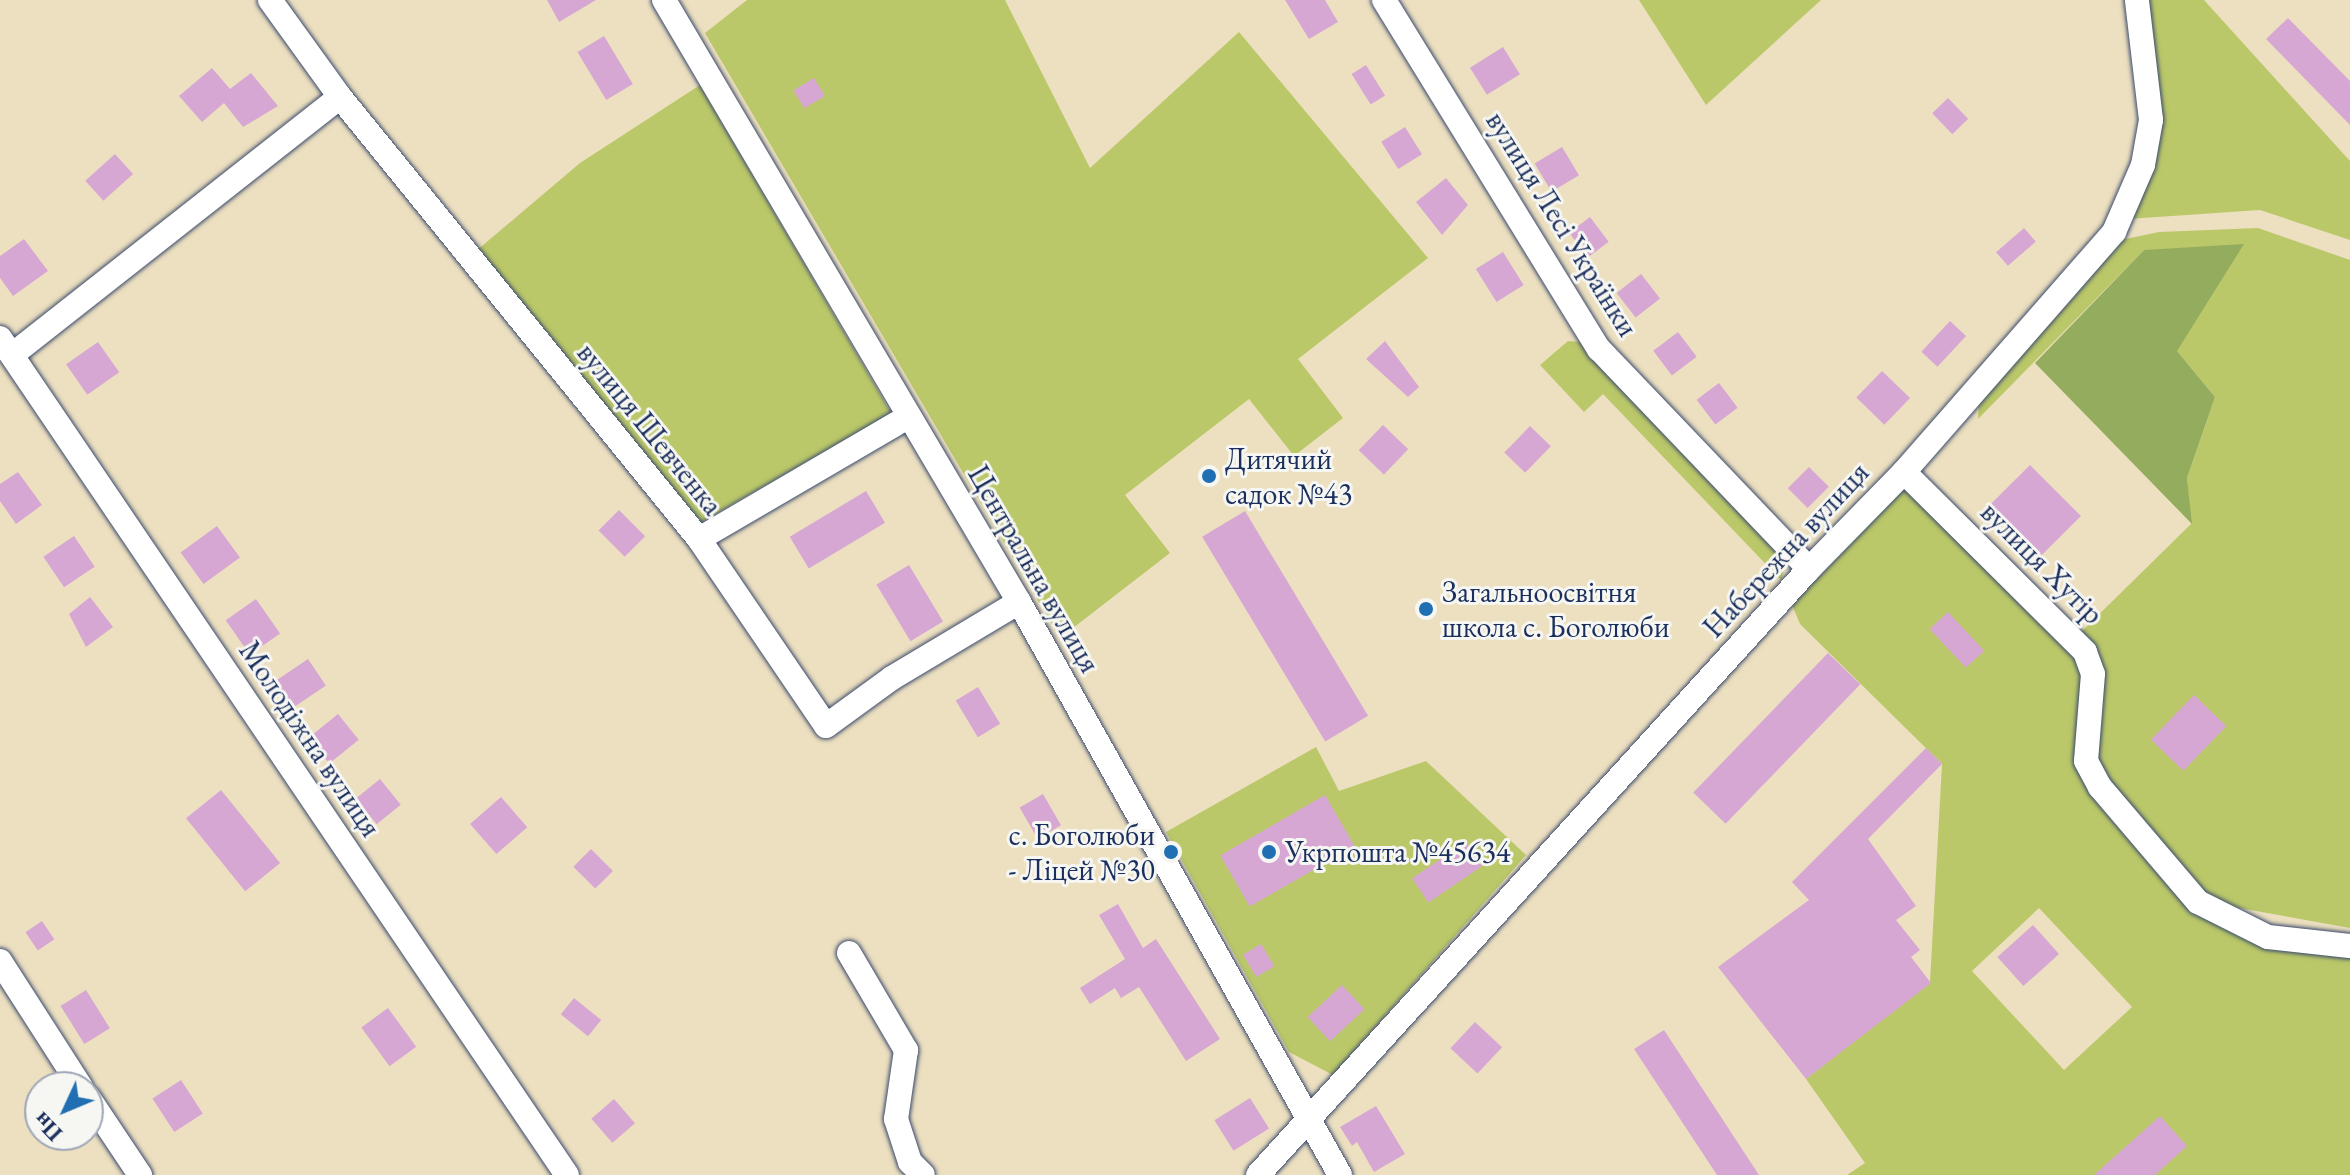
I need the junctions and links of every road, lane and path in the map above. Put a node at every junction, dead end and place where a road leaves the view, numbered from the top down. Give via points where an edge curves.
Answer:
1 (270, 0) edge
2 (664, 0) edge
3 (1384, 0) edge
4 (2137, 0) edge
5 (340, 97) junction
6 (6, 347) edge
7 (908, 417) junction
8 (1904, 472) junction
9 (699, 539) junction
10 (1809, 569) junction
11 (1019, 602) junction
12 (2350, 946) edge
13 (849, 953) dead end
14 (0, 961) edge
15 (71, 1071) edge
16 (1306, 1119) junction
17 (104, 1121) edge
18 (140, 1175) edge
19 (567, 1175) edge
20 (923, 1175) edge
21 (1258, 1175) edge
22 (1340, 1175) edge

1 - 5 street, вулиця Шевченка
2 - 7 street, Центральна вулиця
3 - 10 street, вулиця Лесі Українки via 1599,349
4 - 8 street, Набережна вулиця via 2151,120 2143,165 2114,232
5 - 6 street
5 - 9 street, вулиця Шевченка
6 - 19 street, Молодіжна вулиця
7 - 9 street
7 - 11 street, Центральна вулиця
8 - 10 street, Набережна вулиця
8 - 12 street, вулиця Хутір via 2085,652 2093,674 2086,761 2100,787 2198,902 2268,937
9 - 11 street, вулиця Шевченка via 826,726 892,678
10 - 16 street, Набережна вулиця via 1510,902
11 - 16 street, Центральна вулиця
13 - 20 street via 906,1050 896,1119 910,1162
14 - 15 street
16 - 21 street
16 - 22 street, Центральна вулиця
17 - 18 street

